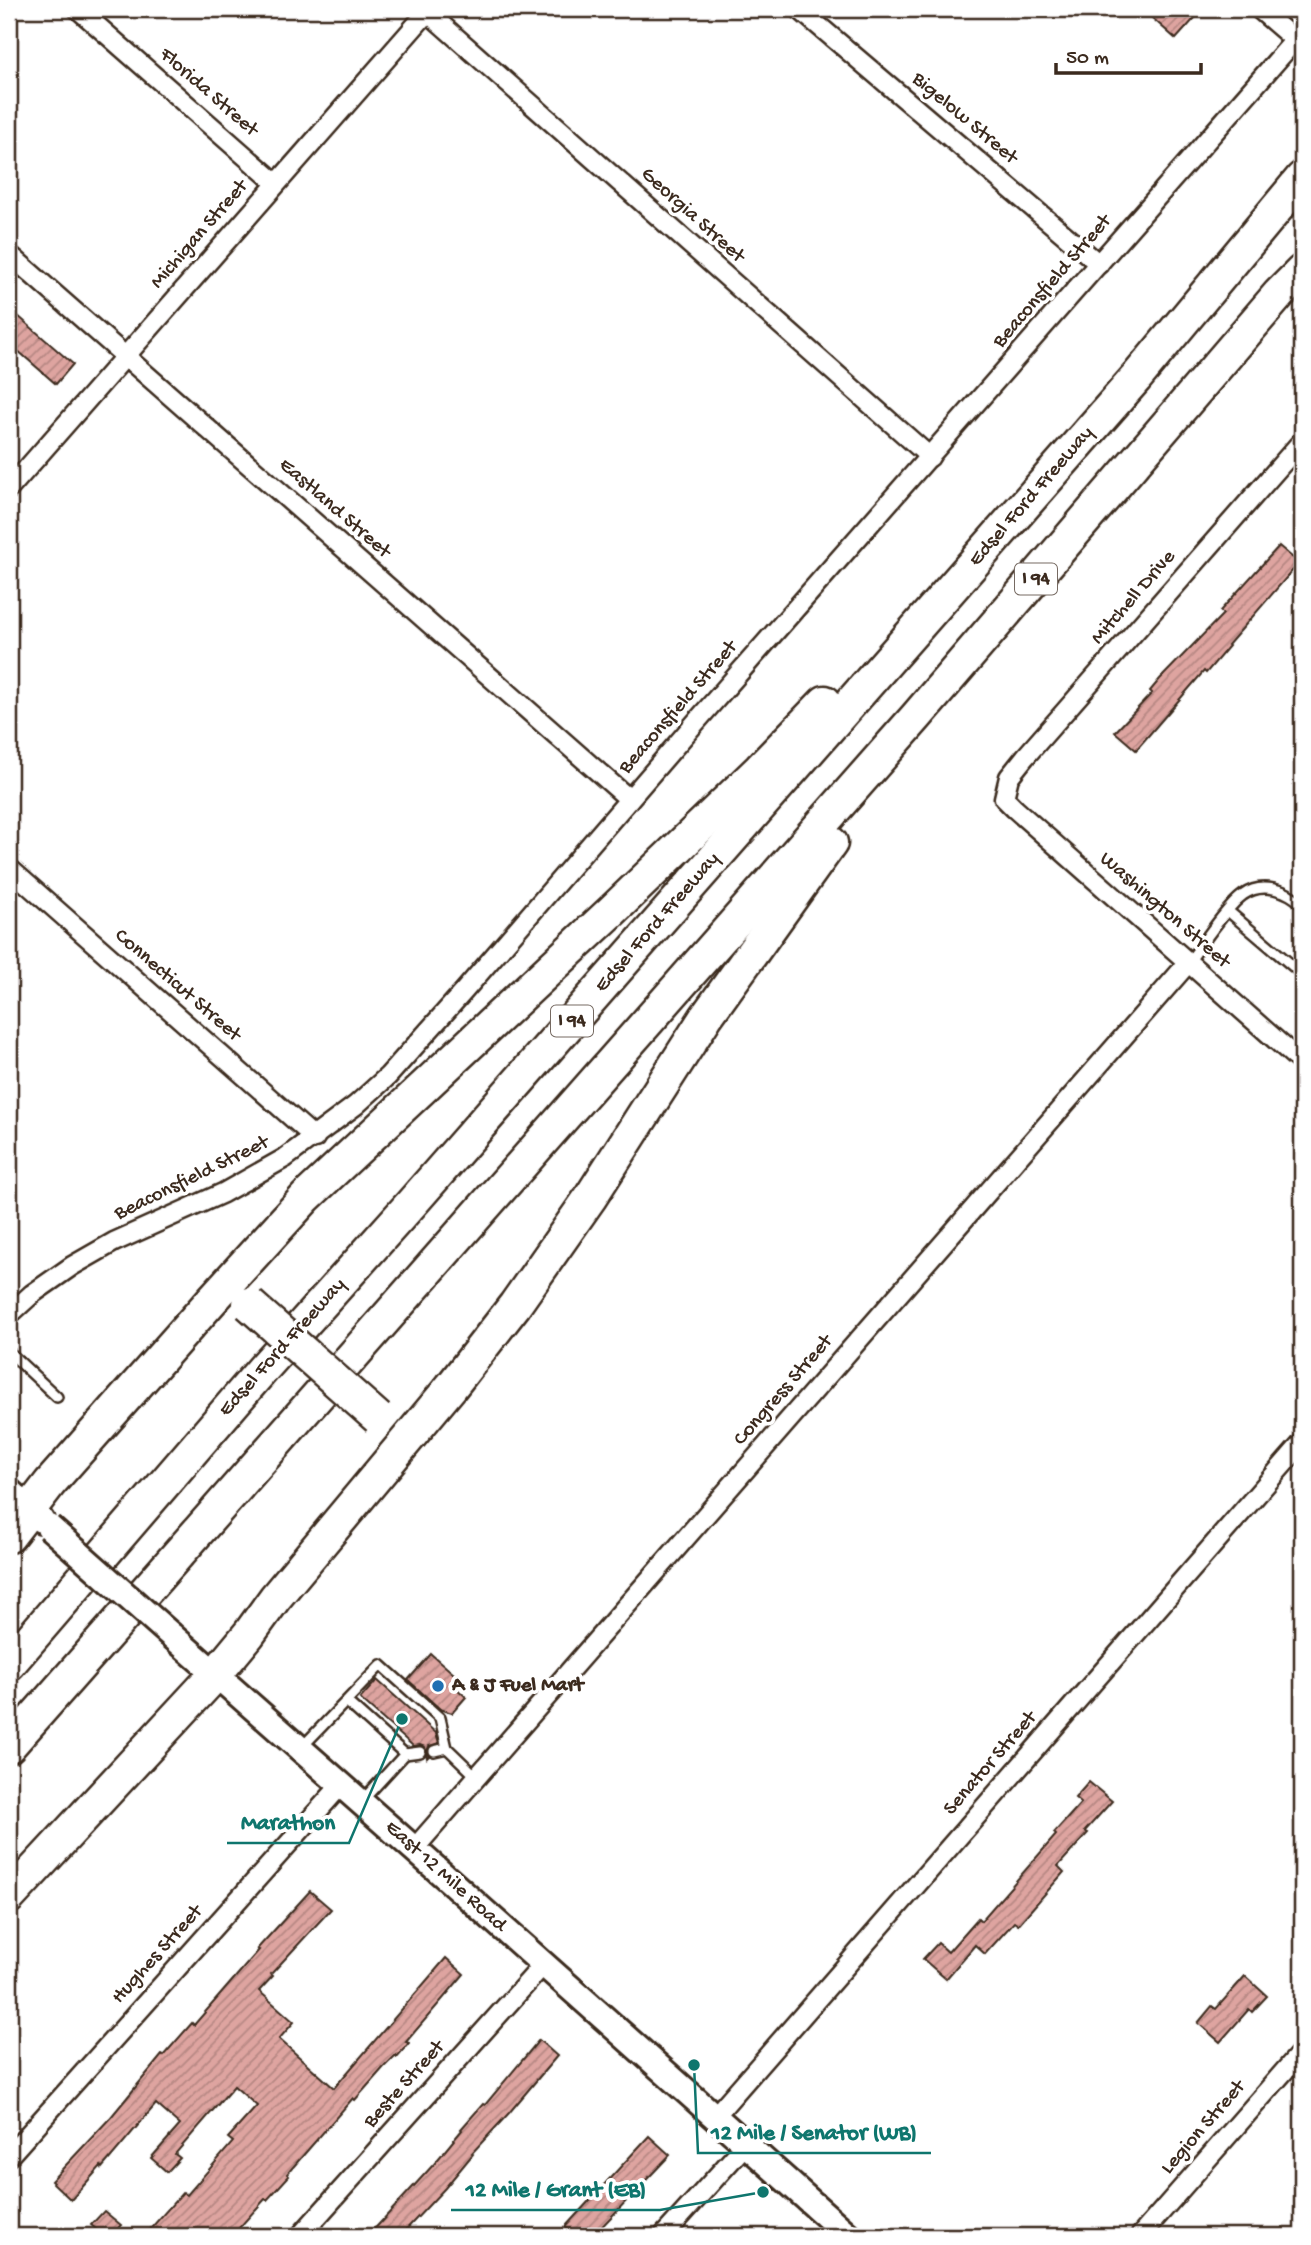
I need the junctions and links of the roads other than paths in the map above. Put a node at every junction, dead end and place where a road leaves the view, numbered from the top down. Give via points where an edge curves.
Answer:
1 (78, 9) edge
2 (799, 9) edge
3 (1259, 9) edge
4 (427, 10) edge
5 (1299, 36) edge
6 (1302, 178) edge
7 (276, 183) junction
8 (9, 254) edge
9 (1099, 264) junction
10 (1302, 271) edge
11 (124, 356) junction
12 (1136, 378) junction
13 (1302, 441) edge
14 (930, 457) junction
15 (9, 489) edge
16 (916, 718) junction
17 (1005, 789) joint
18 (629, 799) junction
19 (9, 868) edge
20 (1302, 904) edge
21 (1228, 911) junction
22 (1188, 963) junction
23 (1302, 974) edge
24 (1302, 1063) edge
25 (315, 1138) junction
26 (212, 1300) junction
27 (9, 1315) edge
28 (9, 1352) edge
29 (57, 1397) dead end
30 (1302, 1443) edge
31 (392, 1459) junction
32 (29, 1509) edge
33 (9, 1536) edge
34 (9, 1664) edge
35 (215, 1675) junction
36 (347, 1702) junction
37 (9, 1746) edge
38 (300, 1748) junction
39 (447, 1748) junction
40 (434, 1751) dead end
41 (420, 1752) dead end
42 (405, 1754) junction
43 (478, 1777) junction
44 (341, 1784) junction
45 (362, 1802) junction
46 (414, 1849) junction
47 (21, 1872) edge
48 (9, 1897) edge
49 (544, 1964) junction
50 (1302, 2051) edge
51 (715, 2116) junction
52 (746, 2144) junction
53 (9, 2156) edge
54 (300, 2236) edge
55 (663, 2236) edge
56 (849, 2236) edge
57 (1140, 2236) edge

1 - 7 street, Florida Street
2 - 9 street, Bigelow Street
3 - 5 street
4 - 7 street, Michigan Street
4 - 14 street, Georgia Street
5 - 9 street, Beaconsfield Street
6 - 12 highway, Edsel Ford Freeway / I 94
7 - 11 street, Michigan Street
8 - 11 street, Eastland Street
9 - 14 street, Beaconsfield Street
10 - 16 highway, I 94
11 - 15 street, Michigan Street
11 - 18 street, Eastland Street
12 - 26 highway via 990,516 760,769 332,1171
12 - 34 highway, Edsel Ford Freeway / I 94
13 - 17 street, Mitchell Drive via 1025,757
14 - 18 street, Beaconsfield Street
16 - 31 highway via 872,792 706,1017 545,1264
16 - 37 highway, I 94
17 - 22 street, Washington Street via 1004,798 1015,809
18 - 25 street, Beaconsfield Street via 388,1076
19 - 25 street, Connecticut Street
20 - 21 lane via 1276,888 1260,889 1243,894
21 - 22 lane
21 - 23 lane
22 - 24 street, Washington Street
22 - 43 street, Congress Street
25 - 27 street, Beaconsfield Street via 223,1193 72,1266
26 - 31 highway, bridge via 231,1297 249,1304 378,1418 390,1437
26 - 32 highway
28 - 29 lane
30 - 51 street, Senator Street
31 - 35 highway
32 - 33 highway
32 - 35 main road, East 12 Mile Road, bridge
35 - 38 main road, East 12 Mile Road
35 - 47 highway
36 - 38 lane
36 - 39 lane via 381,1665 440,1718
36 - 42 lane
38 - 44 main road, East 12 Mile Road
39 - 40 lane
39 - 43 lane
41 - 42 lane
42 - 45 lane
43 - 46 street, Congress Street
44 - 45 main road, East 12 Mile Road
44 - 53 street, Hughes Street
45 - 46 main road, East 12 Mile Road
46 - 49 main road, East 12 Mile Road
47 - 48 highway
49 - 51 main road, East 12 Mile Road
49 - 54 street, Beste Street
50 - 57 street, Legion Street
51 - 52 main road, East 12 Mile Road
52 - 55 street
52 - 56 main road, East 12 Mile Road

